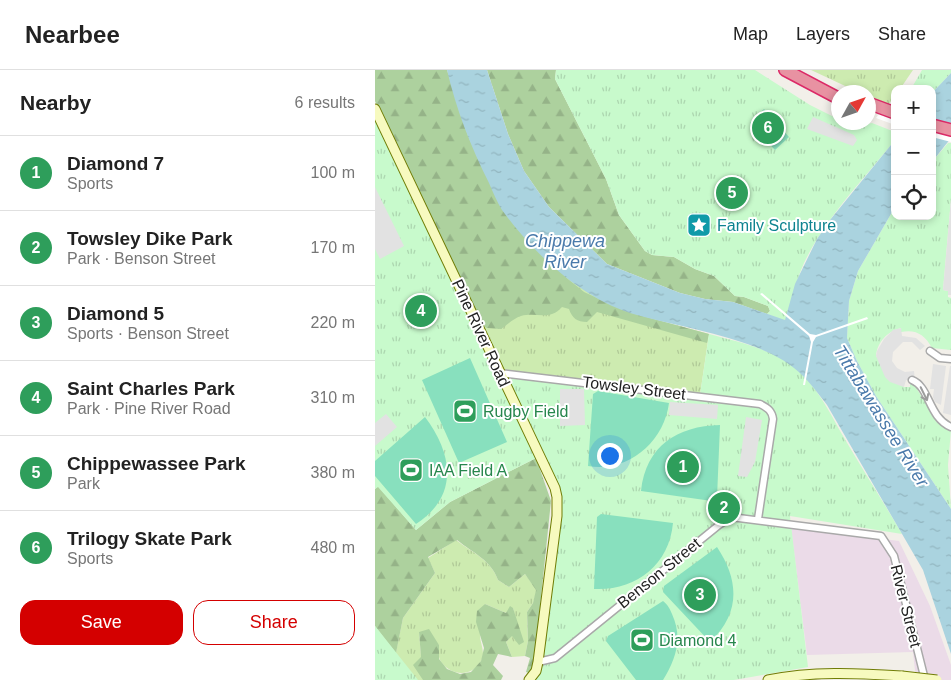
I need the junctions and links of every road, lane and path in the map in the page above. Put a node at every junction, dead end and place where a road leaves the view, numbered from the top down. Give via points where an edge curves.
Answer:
1 (785, 70) edge
2 (800, 70) edge
3 (831, 86) edge
4 (831, 94) edge
5 (375, 109) edge
6 (876, 111) edge
7 (891, 113) edge
8 (891, 118) edge
9 (936, 126) edge
10 (951, 130) edge
11 (936, 133) edge
12 (951, 137) edge
13 (930, 351) dead end
14 (951, 359) edge
15 (500, 373) junction
16 (912, 380) dead end
17 (951, 427) edge
18 (758, 519) junction
19 (881, 536) joint
20 (538, 662) junction
21 (529, 680) edge
22 (768, 680) edge
23 (925, 680) edge
24 (937, 680) edge

1 - 4 highway
2 - 3 highway
5 - 15 street, Pine River Road
6 - 7 highway
6 - 8 highway
9 - 10 highway
11 - 12 highway
13 - 14 street via 940,358
15 - 18 street, Towsley Street via 767,407 773,419
15 - 20 street, Pine River Road via 557,497
16 -> 17 street via 920,386 940,421
18 - 19 street, Benson Street
18 - 20 street, Benson Street via 727,519 561,654
19 - 23 street, River Street via 894,556
20 - 21 street, Pine River Road
22 - 24 street, bridge via 850,673

